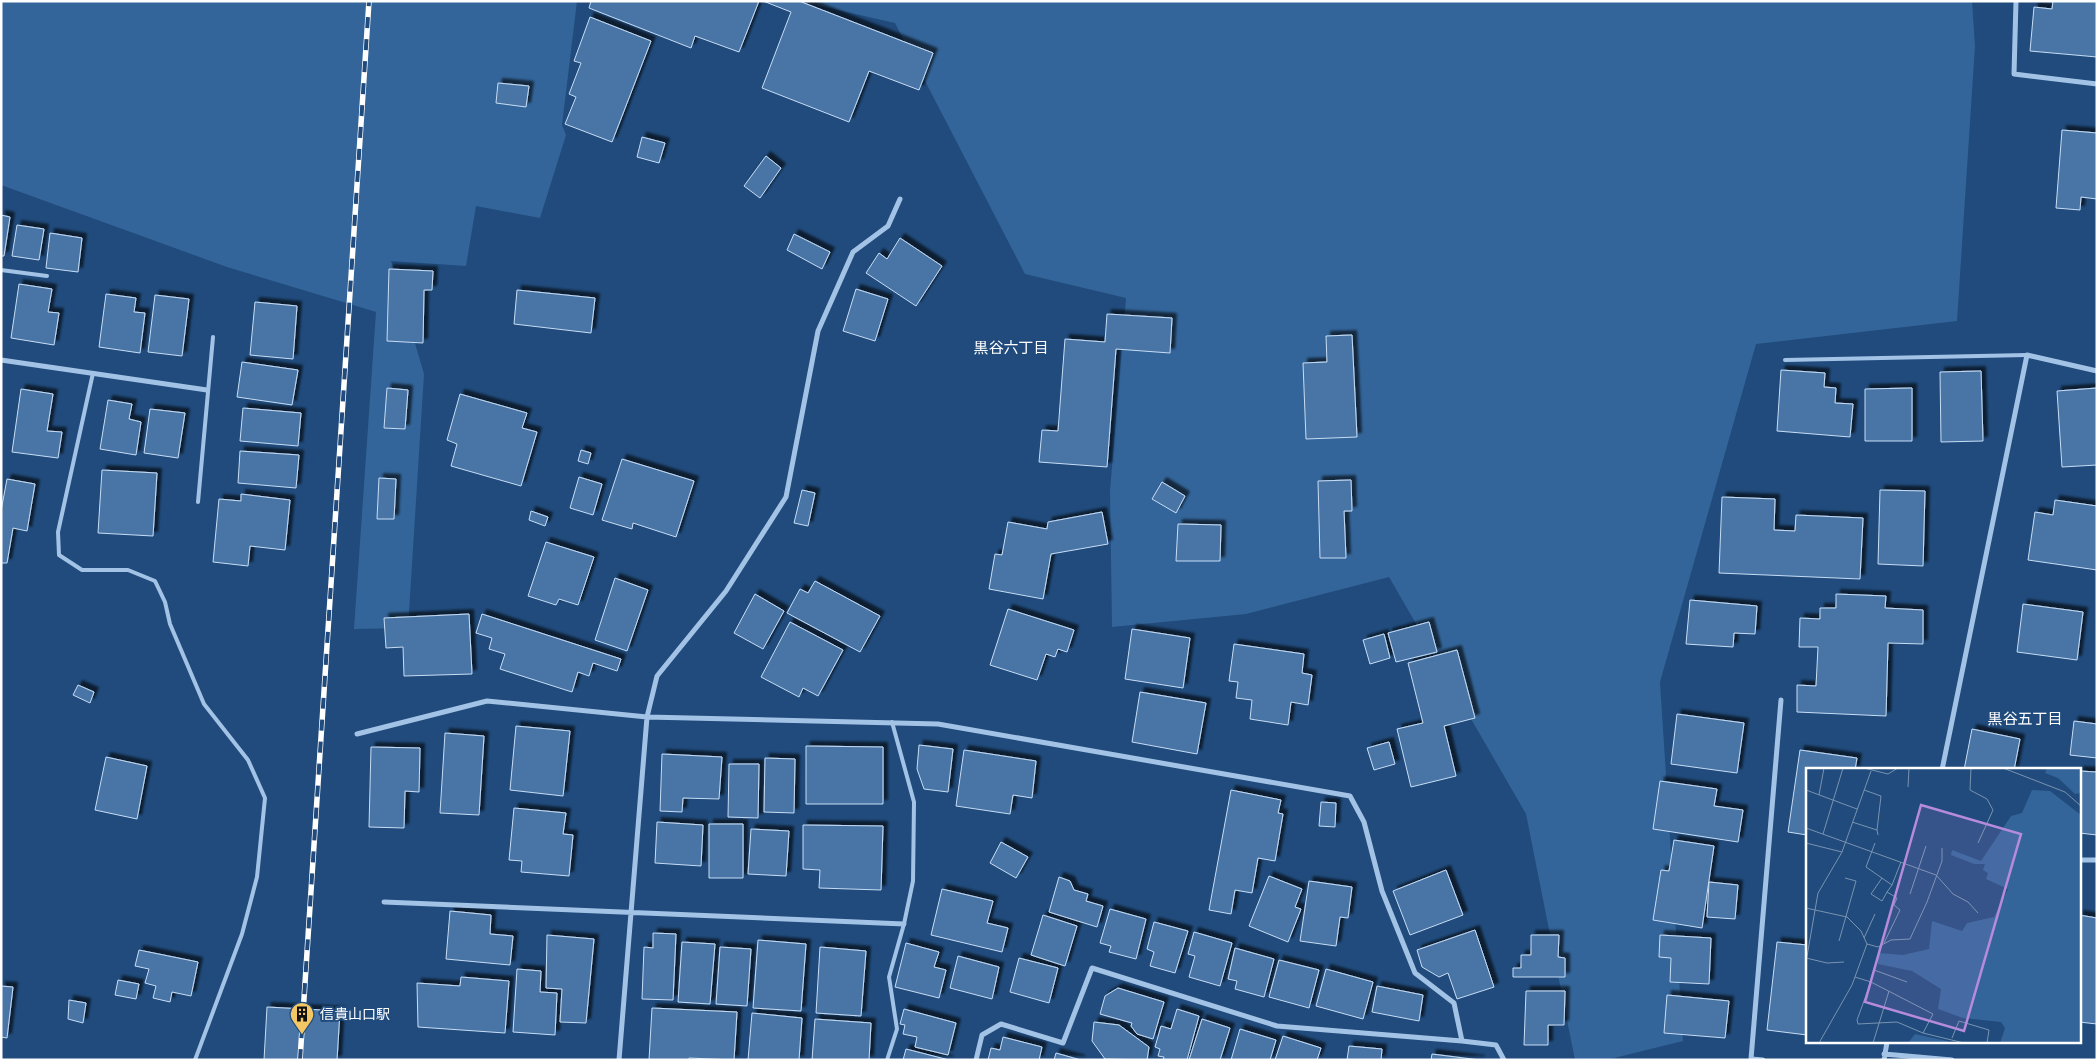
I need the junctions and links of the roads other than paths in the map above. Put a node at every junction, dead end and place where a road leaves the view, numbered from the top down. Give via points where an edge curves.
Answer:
1 (2016, 1) edge
2 (2097, 84) edge
3 (900, 199) dead end
4 (1, 270) edge
5 (47, 276) dead end
6 (213, 337) dead end
7 (2027, 355) junction
8 (1, 360) edge
9 (1785, 360) dead end
10 (2097, 370) edge
11 (93, 374) junction
12 (207, 390) junction
13 (198, 502) dead end
14 (1781, 700) dead end
15 (647, 717) junction
16 (892, 722) junction
17 (358, 734) dead end
18 (1942, 768) edge
19 (2080, 860) edge
20 (2097, 860) edge
21 (384, 902) dead end
22 (632, 913) junction
23 (904, 924) junction
24 (1462, 1041) junction
25 (1887, 1044) edge
26 (1884, 1057) edge
27 (195, 1060) edge
28 (619, 1060) edge
29 (887, 1060) edge
30 (976, 1060) edge
31 (1504, 1060) edge
32 (1763, 1060) edge
33 (1952, 1060) edge

1 - 2 street via 2014,74
3 - 15 street via 888,226 853,252 818,331 786,497 726,591 657,676
4 - 5 lane
6 - 12 lane
7 - 9 lane
7 - 10 street
7 - 18 street
8 - 11 street
11 - 12 street
11 - 27 lane via 58,532 59,555 82,570 128,570 155,581 204,704 248,760 265,798 258,877 248,915
12 - 13 lane
14 - 32 street via 1751,1059
15 - 16 street
15 - 17 street via 487,701
15 - 22 street
16 - 23 lane via 914,802 913,881
16 - 24 street via 938,724 1350,796 1364,822 1382,891 1415,973 1454,1003
19 - 20 street
21 - 22 street
22 - 23 street
22 - 28 street
23 - 29 lane via 889,976 897,1029
24 - 30 street via 1277,1026 1092,968 1063,1043 1001,1024 982,1036
24 - 31 street via 1496,1045
25 - 26 street
26 - 33 street

